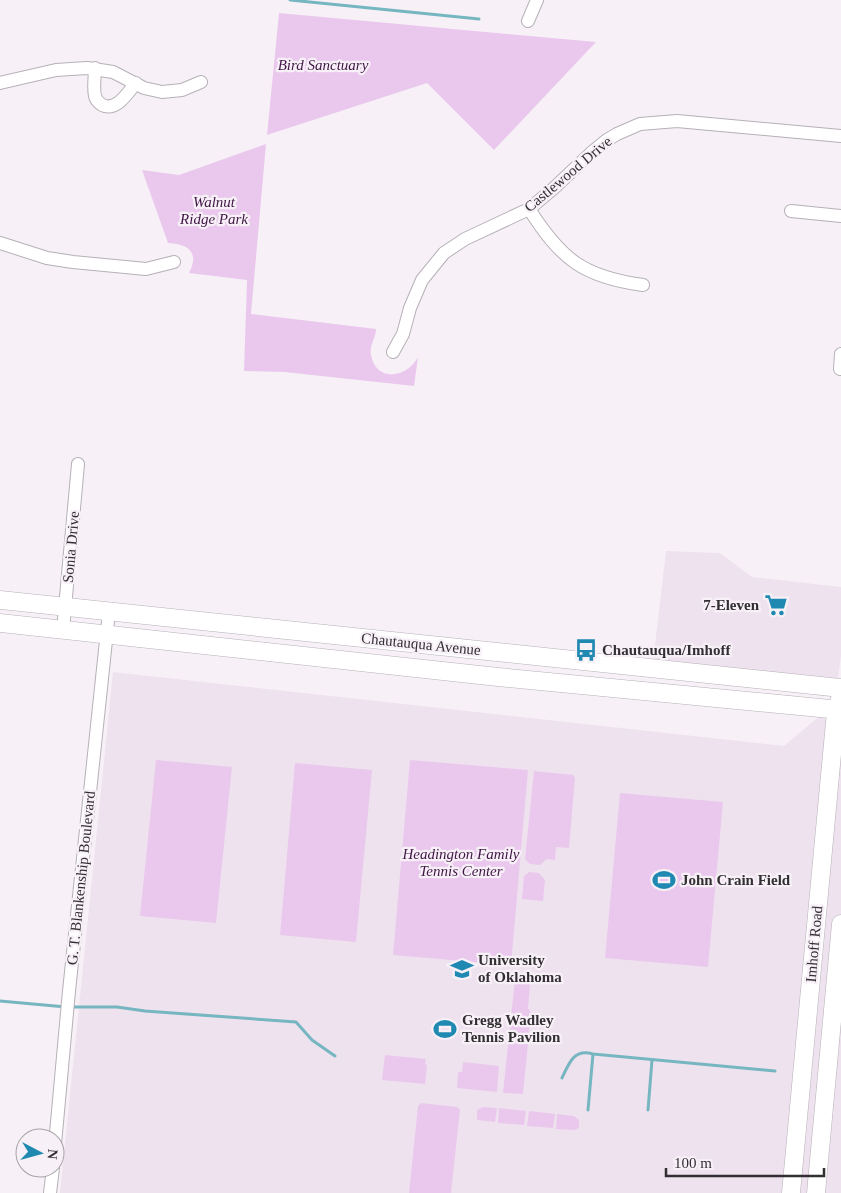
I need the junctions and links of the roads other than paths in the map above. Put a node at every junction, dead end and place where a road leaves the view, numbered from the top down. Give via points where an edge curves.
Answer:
1 (537, 0) edge
2 (528, 21) dead end
3 (95, 68) junction
4 (201, 82) dead end
5 (0, 83) edge
6 (136, 83) junction
7 (841, 136) edge
8 (529, 209) junction
9 (791, 211) dead end
10 (841, 216) edge
11 (0, 242) edge
12 (174, 262) dead end
13 (643, 284) dead end
14 (393, 352) dead end
15 (841, 354) edge
16 (840, 369) edge
17 (78, 464) dead end
18 (0, 600) edge
19 (66, 607) junction
20 (109, 612) junction
21 (0, 623) edge
22 (63, 630) junction
23 (107, 634) junction
24 (841, 688) edge
25 (840, 705) edge
26 (841, 924) edge
27 (56, 1128) edge
28 (52, 1178) edge
29 (50, 1193) edge
30 (791, 1193) edge
31 (816, 1193) edge

1 - 2 street
3 - 5 street via 56,70
3 - 6 street
3 - 6 street via 95,97 104,106 119,103
4 - 6 street via 171,92 151,90
7 - 8 street, Castlewood Drive via 678,120 640,124 607,140
8 - 13 street via 553,243 577,265 605,278
8 - 14 street, Castlewood Drive via 465,239 444,253 422,280 410,308 404,334
9 - 10 street
11 - 12 street via 47,258 68,261 146,269
15 - 16 street
17 - 19 street, Sonia Drive
18 - 19 main road, Chautauqua Avenue
19 - 20 main road, Chautauqua Avenue
19 - 22 street, Sonia Drive
20 - 23 street, G. T. Blankenship Boulevard
20 - 24 main road, Chautauqua Avenue
21 - 22 main road, Chautauqua Avenue
22 - 23 main road, Chautauqua Avenue
23 - 25 main road, Chautauqua Avenue via 498,677
23 - 27 street, G. T. Blankenship Boulevard
25 - 30 main road, Imhoff Road
26 - 31 main road, Imhoff Road
28 - 29 street

